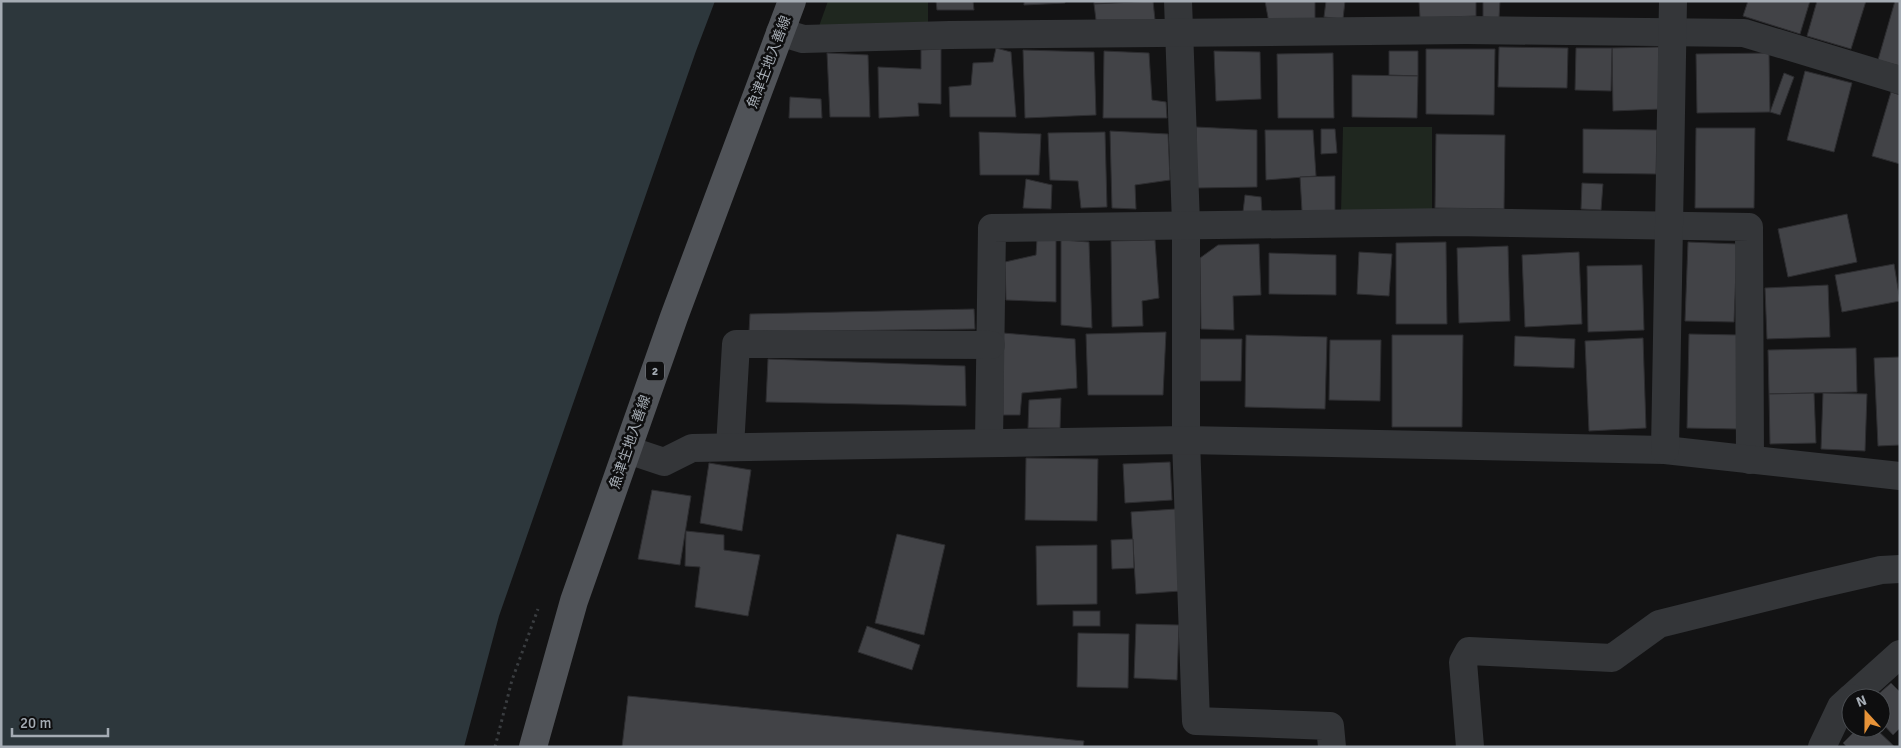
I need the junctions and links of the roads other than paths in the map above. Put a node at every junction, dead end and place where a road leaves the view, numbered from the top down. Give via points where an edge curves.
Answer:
1 (792, 1) edge
2 (1178, 1) edge
3 (1673, 1) edge
4 (1673, 31) junction
5 (780, 32) junction
6 (1179, 33) junction
7 (1900, 80) edge
8 (1186, 224) junction
9 (1669, 226) junction
10 (991, 345) junction
11 (1186, 440) junction
12 (989, 442) junction
13 (730, 447) junction
14 (628, 450) junction
15 (1665, 450) junction
16 (1750, 460) junction
17 (1900, 476) edge
18 (1900, 569) edge
19 (1900, 654) edge
20 (1862, 688) edge
21 (1841, 707) edge
22 (533, 747) edge
23 (1332, 747) edge
24 (1470, 747) edge
25 (1822, 747) edge

1 - 5 main road, 魚津生地入善線 / 2
2 - 6 street
3 - 4 street
4 - 6 street
4 - 7 street via 1744,33
4 - 9 street
5 - 6 street via 802,40
5 - 14 main road, 魚津生地入善線 / 2
6 - 8 street
8 - 9 street via 1453,222
8 - 10 street via 992,228
8 - 11 street
9 - 15 street
9 - 16 street via 1749,227
10 - 12 street
10 - 13 street via 736,344
11 - 12 street
11 - 15 street
11 - 23 street via 1196,721 1330,726
12 - 13 street
13 - 14 street via 692,448 664,462
14 - 22 main road, 魚津生地入善線 / 2 via 574,601
15 - 16 street
16 - 17 street
18 - 24 street via 1881,570 1659,624 1612,658 1469,651 1463,662
19 - 20 street
21 - 25 street

